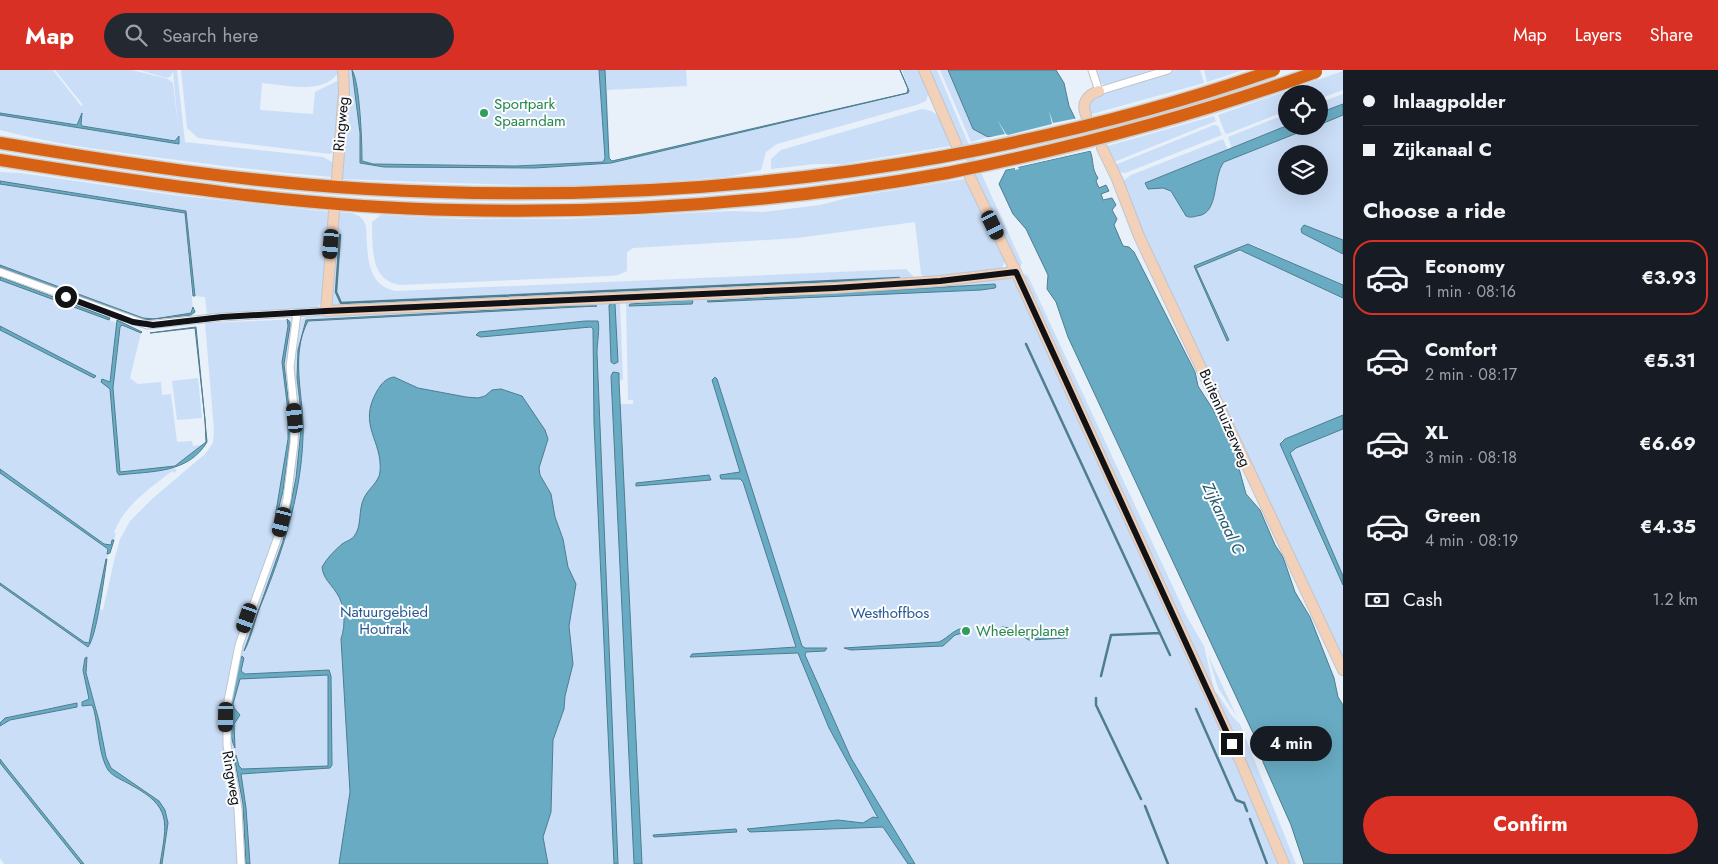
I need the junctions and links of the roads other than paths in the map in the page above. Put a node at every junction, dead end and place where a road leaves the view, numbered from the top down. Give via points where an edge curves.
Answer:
1 (343, 70) edge
2 (924, 70) edge
3 (1092, 70) edge
4 (1168, 70) edge
5 (1274, 70) edge
6 (1319, 71) edge
7 (1099, 91) junction
8 (1086, 115) dead end
9 (0, 143) edge
10 (956, 144) dead end
11 (1102, 148) dead end
12 (0, 160) edge
13 (337, 178) dead end
14 (970, 178) dead end
15 (334, 212) dead end
16 (0, 272) edge
17 (1016, 272) junction
18 (326, 311) junction
19 (297, 313) junction
20 (1343, 670) edge
21 (241, 864) edge
22 (1284, 864) edge

1 - 13 street, Ringweg
2 - 10 street
3 - 7 street
4 - 7 street
5 - 9 highway, bridge via 1071,130 941,157 829,175 705,188 586,194 469,194 366,189 262,179
6 - 12 highway, bridge via 1136,129 1008,160 827,192 713,204 581,211 454,210 347,204 214,191
7 - 8 street via 1090,94 1086,100
11 - 20 street, Buitenhuizerweg via 1139,236
14 - 17 street
15 - 18 street
16 - 19 street via 147,325
17 - 18 street via 835,288
17 - 22 street via 1240,760
18 - 19 street
19 - 21 street, Ringweg via 290,368 294,443 286,499 279,534 241,637 227,699 226,745 238,809

